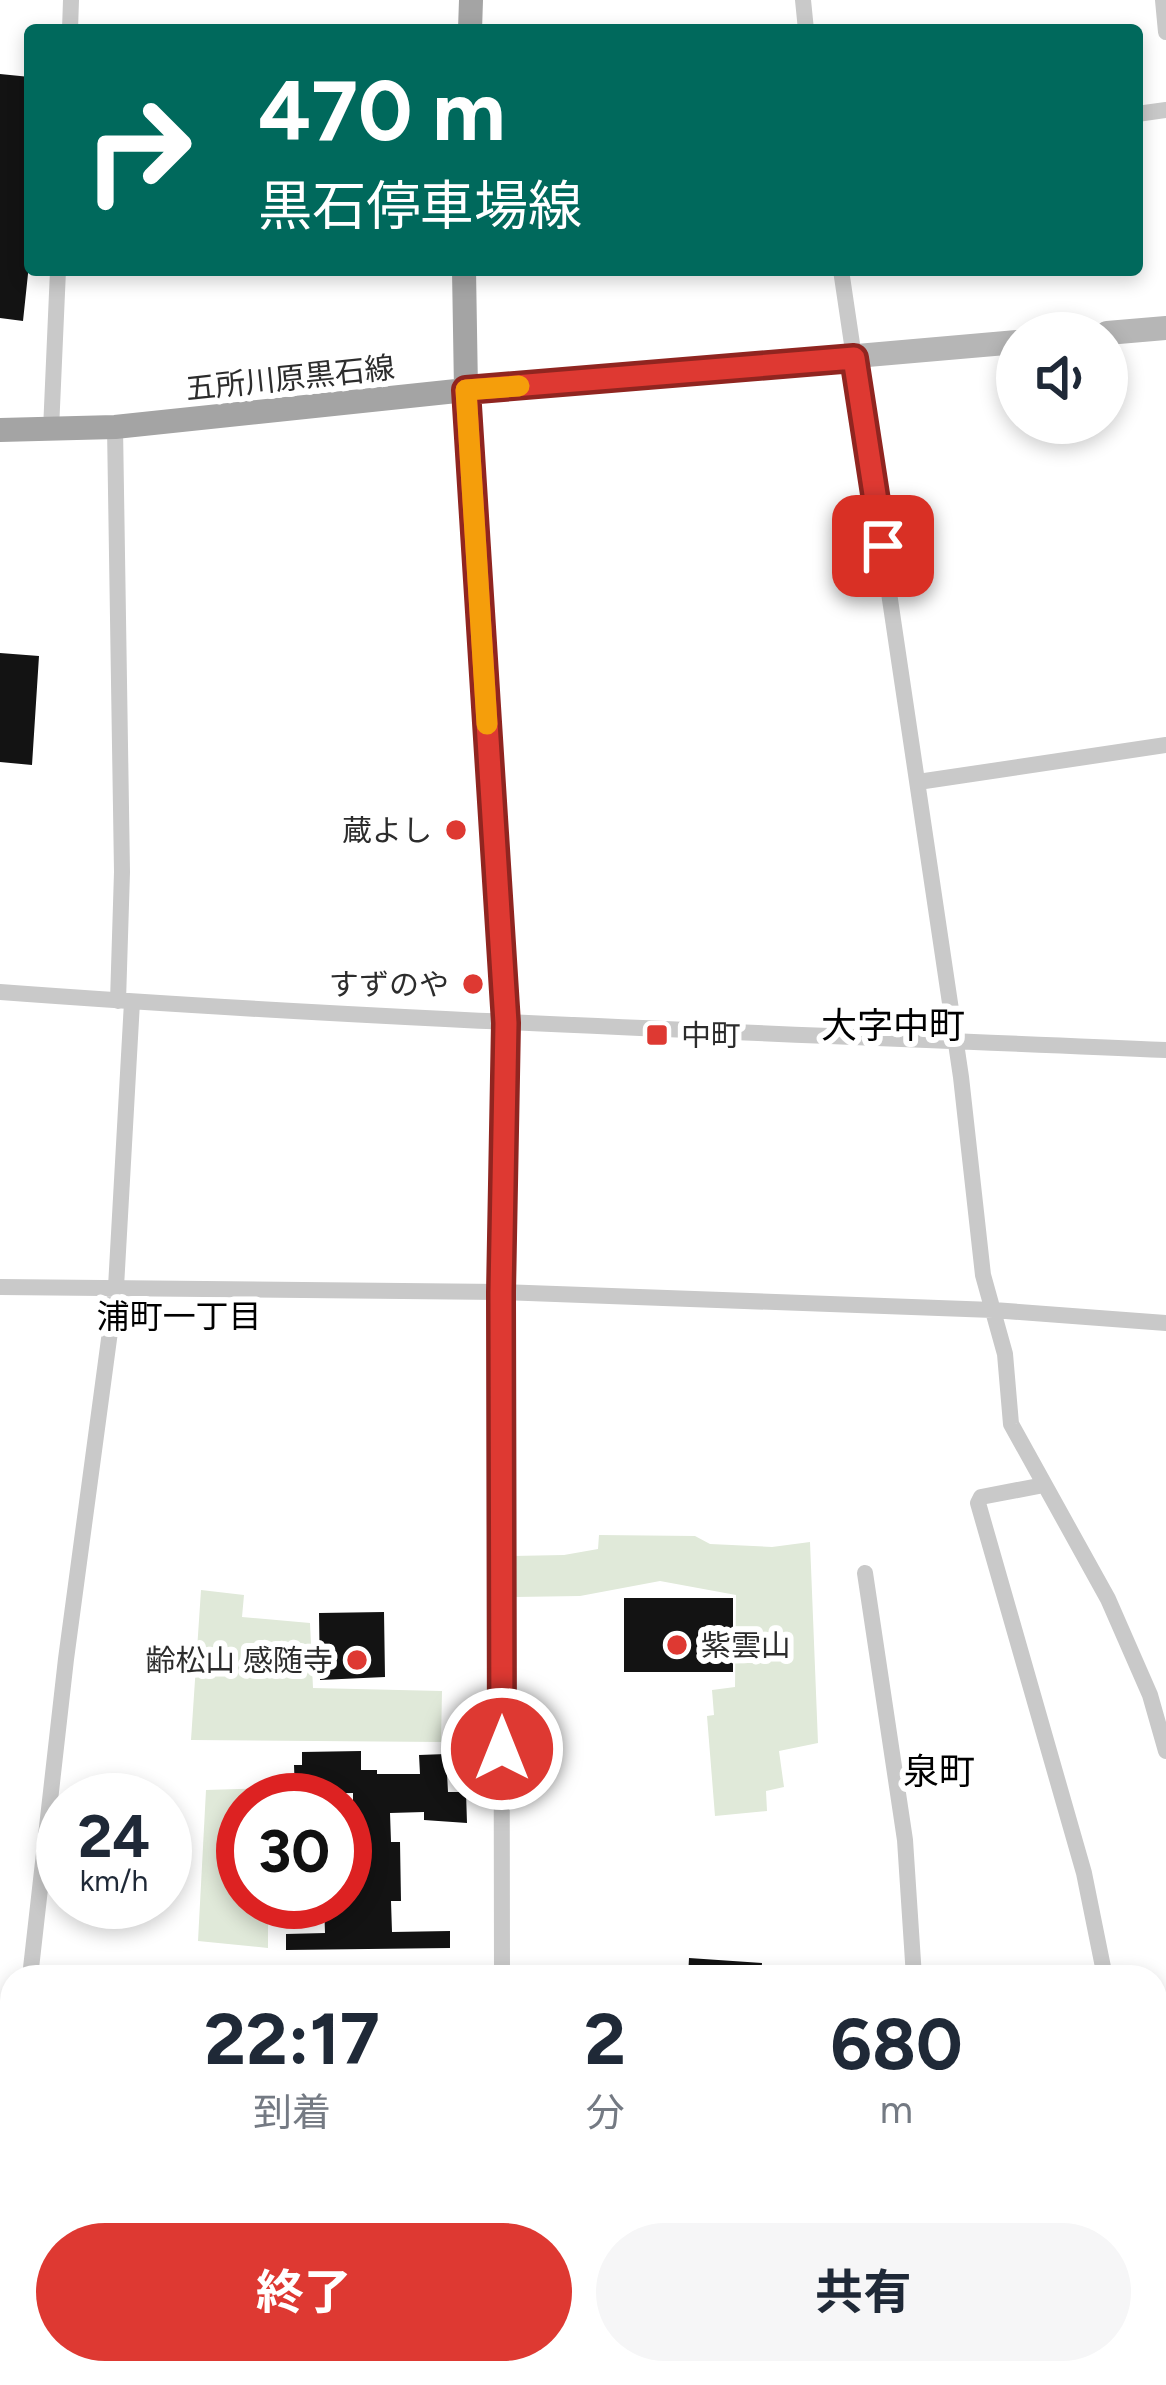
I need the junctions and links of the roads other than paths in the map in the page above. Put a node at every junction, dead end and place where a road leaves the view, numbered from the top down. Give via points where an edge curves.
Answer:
1 (1163, 0) edge
2 (1166, 32) edge
3 (58, 276) edge
4 (464, 276) edge
5 (842, 276) edge
6 (1166, 328) edge
7 (1128, 331) edge
8 (996, 344) edge
9 (854, 358) junction
10 (466, 390) junction
11 (115, 427) junction
12 (0, 430) edge
13 (51, 430) junction
14 (1166, 745) edge
15 (918, 782) junction
16 (0, 992) edge
17 (125, 1001) junction
18 (506, 1023) junction
19 (953, 1041) junction
20 (1166, 1050) edge
21 (116, 1287) junction
22 (0, 1288) edge
23 (501, 1292) junction
24 (993, 1310) junction
25 (1166, 1323) edge
26 (1044, 1485) junction
27 (866, 1573) dead end
28 (1166, 1751) edge
29 (31, 1965) edge
30 (502, 1965) edge
31 (913, 1965) edge
32 (1103, 1965) edge

1 - 2 street
3 - 13 street
4 - 10 main road
5 - 9 street
6 - 7 main road
8 - 9 main road
9 - 10 main road
9 - 15 street
10 - 11 main road, 五所川原黒石線
10 - 18 street
11 - 13 main road, 五所川原黒石線
11 - 17 street
12 - 13 main road, 五所川原黒石線
14 - 15 street
15 - 19 street
16 - 17 street
17 - 18 street
17 - 21 street
18 - 19 street
18 - 23 street
19 - 20 street
19 - 24 street
21 - 22 street
21 - 23 street
21 - 29 street
23 - 24 street
23 - 30 street
24 - 25 street
24 - 26 street via 1011,1424
26 - 28 street via 1118,1618
26 - 32 street via 978,1503 1084,1873
27 - 31 street via 905,1840

